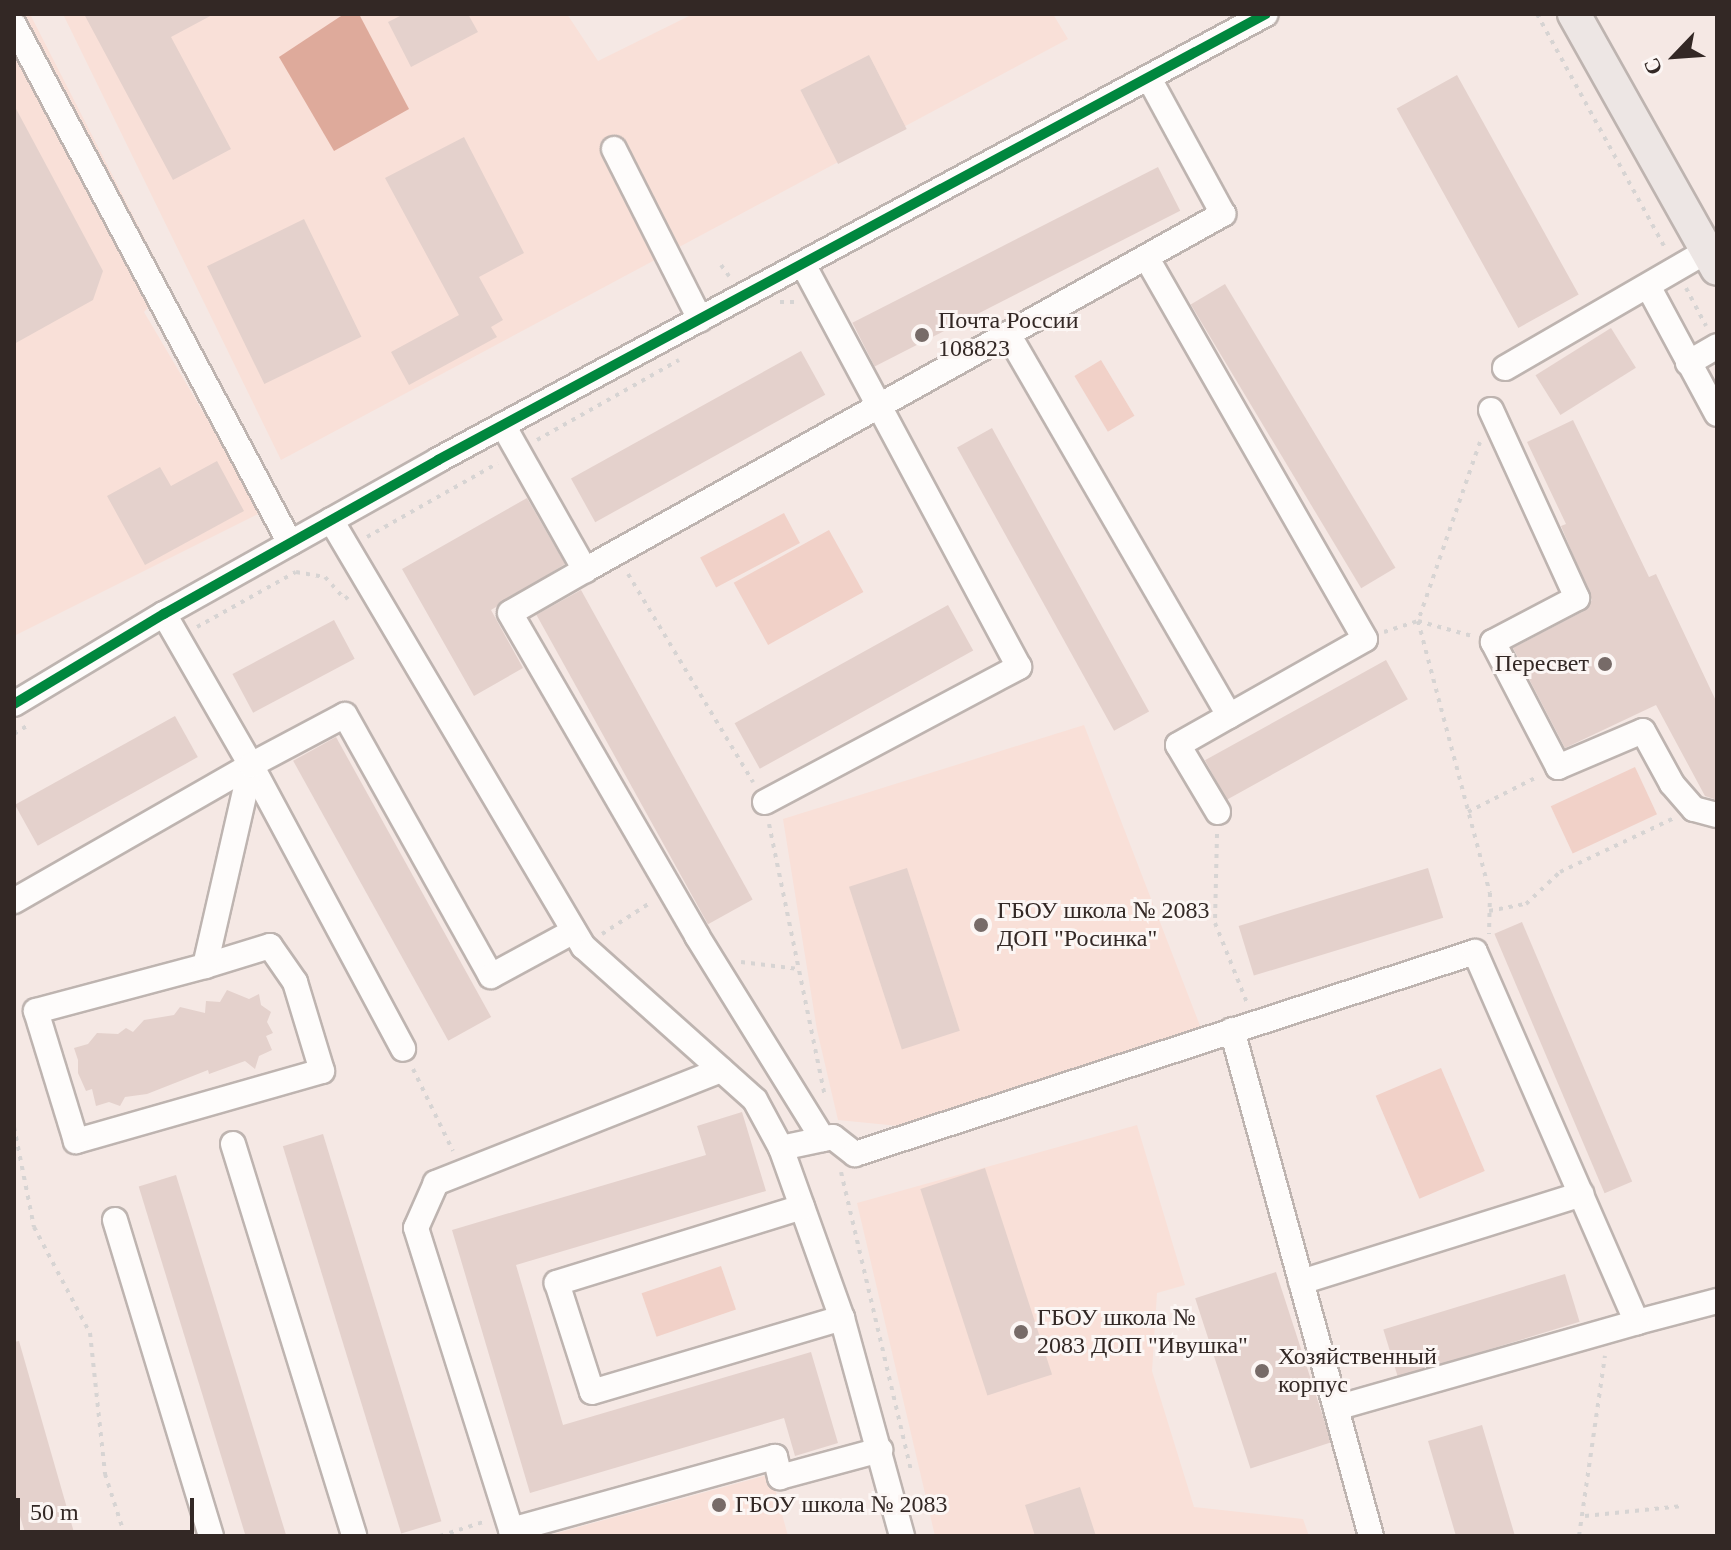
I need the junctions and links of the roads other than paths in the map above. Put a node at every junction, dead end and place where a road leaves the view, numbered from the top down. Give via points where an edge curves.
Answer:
1 (1266, 14) edge
2 (1574, 14) edge
3 (14, 25) edge
4 (1149, 78) junction
5 (614, 149) dead end
6 (1146, 257) junction
7 (1712, 260) edge
8 (803, 264) junction
9 (1648, 286) junction
10 (700, 319) junction
11 (1008, 334) junction
12 (1714, 340) edge
13 (1688, 363) junction
14 (1505, 368) dead end
15 (879, 406) junction
16 (1491, 410) road end
17 (1717, 414) edge
18 (503, 425) junction
19 (331, 520) junction
20 (290, 543) junction
21 (585, 570) junction
22 (164, 614) junction
23 (14, 704) edge
24 (1229, 716) junction
25 (251, 765) junction
26 (765, 802) road end
27 (1218, 812) road end
28 (1705, 812) edge
29 (14, 901) edge
30 (579, 939) junction
31 (205, 966) junction
32 (1244, 1027) junction
33 (403, 1049) road end
34 (721, 1070) junction
35 (828, 1138) junction
36 (233, 1144) dead end
37 (781, 1148) junction
38 (1581, 1194) junction
39 (802, 1207) junction
40 (115, 1220) dead end
41 (1301, 1282) junction
42 (1717, 1301) edge
43 (842, 1318) junction
44 (1637, 1322) junction
45 (1336, 1408) junction
46 (880, 1450) junction
47 (211, 1536) edge
48 (354, 1536) edge
49 (902, 1536) edge
50 (1371, 1536) edge

1 - 4 street
2 - 7 main road
3 - 20 street
4 - 6 street via 1223,214
4 - 8 street
5 - 10 street
6 - 11 street
6 - 24 street via 1365,639
7 - 9 street via 1676,269
8 - 10 street
8 - 15 street
9 - 13 street
9 - 14 street
10 - 18 street
11 - 15 street
11 - 24 street
12 - 13 street
13 - 17 street
15 - 21 street
15 - 26 street via 1019,667
16 - 28 street via 1577,598 1493,642 1558,767 1643,731 1672,784
18 - 19 street
18 - 21 street
19 - 20 street
19 - 30 street
20 - 22 street
21 - 35 street via 510,613 697,936
22 - 23 street
22 - 25 street
24 - 27 street via 1178,745
25 - 29 street
25 - 30 street via 345,715 491,976
25 - 31 street
25 - 33 street
30 - 34 street
31 - 31 street via 36,1011 76,1141 322,1071 295,982 270,946
32 - 35 street via 855,1154
32 - 38 street via 1475,952
32 - 41 street
34 - 37 street via 755,1100
34 - 46 street via 436,1183 416,1228 511,1530 775,1457 780,1477
35 - 37 street
36 - 48 street
37 - 39 street
38 - 41 street
38 - 44 street
39 - 43 street
39 - 43 street via 557,1283 592,1392
40 - 47 street
41 - 45 street
42 - 44 street
43 - 46 street
44 - 45 street
45 - 50 street
46 - 49 street

